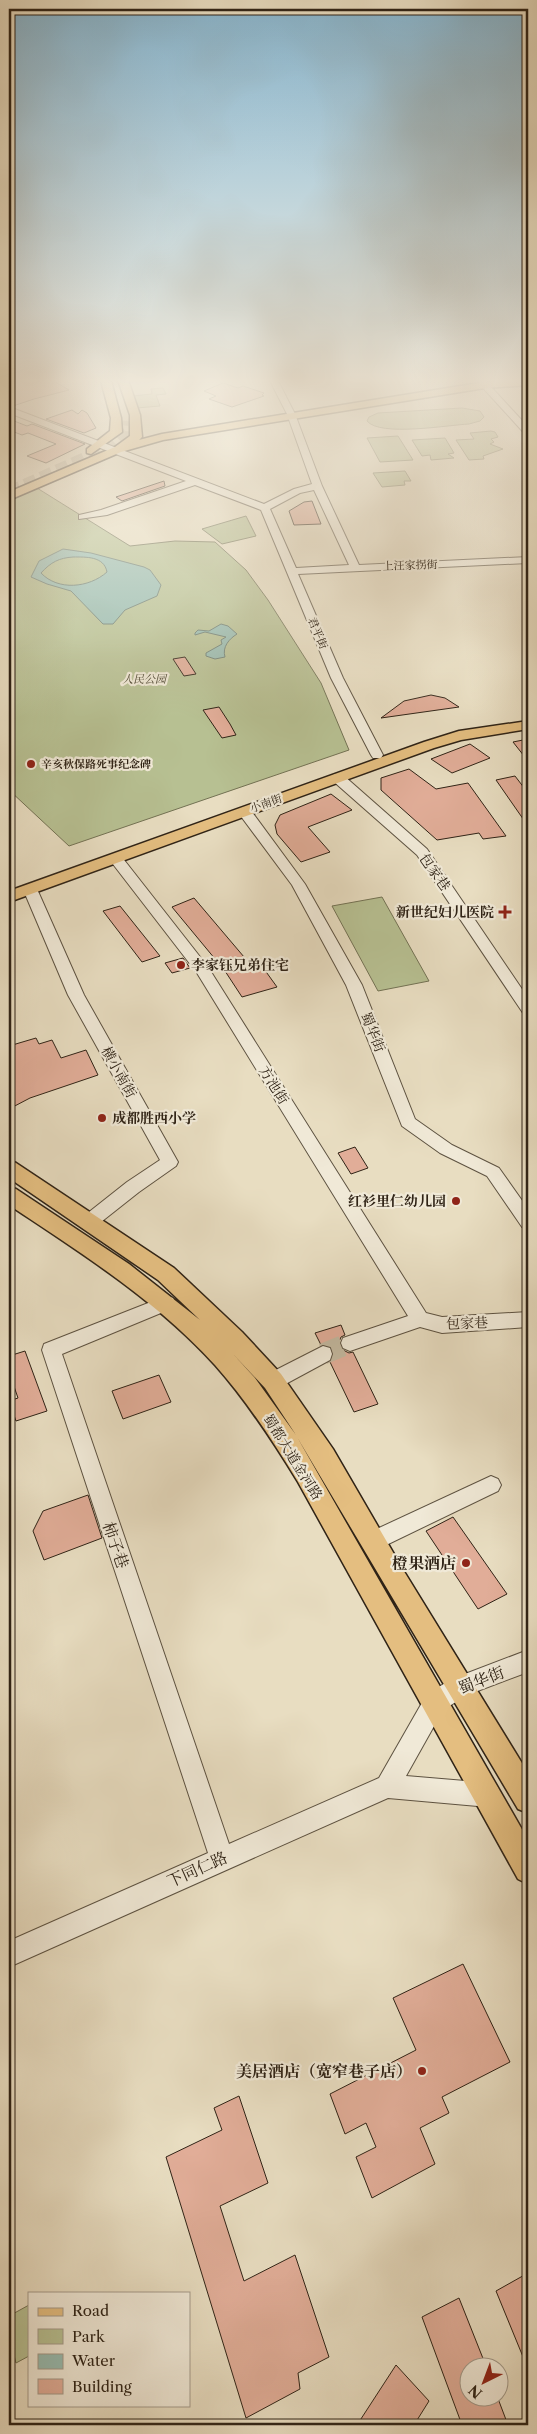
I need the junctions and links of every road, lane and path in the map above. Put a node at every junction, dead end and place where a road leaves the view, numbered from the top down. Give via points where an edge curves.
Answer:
1 (22, 491) edge
2 (168, 491) edge
3 (220, 491) edge
4 (300, 491) edge
5 (319, 491) edge
6 (9, 496) edge
7 (265, 508) junction
8 (83, 517) dead end
9 (528, 560) edge
10 (355, 567) junction
11 (292, 571) junction
12 (528, 719) edge
13 (528, 725) edge
14 (378, 755) junction
15 (338, 778) junction
16 (244, 811) junction
17 (116, 859) junction
18 (9, 885) edge
19 (30, 889) junction
20 (9, 897) edge
21 (528, 1009) edge
22 (9, 1168) edge
23 (9, 1196) edge
24 (90, 1221) junction
25 (528, 1222) edge
26 (166, 1303) junction
27 (420, 1319) junction
28 (528, 1320) edge
29 (350, 1343) tunnel mouth
30 (323, 1354) tunnel mouth
31 (273, 1381) junction
32 (491, 1485) dead end
33 (373, 1541) junction
34 (528, 1661) edge
35 (460, 1686) junction
36 (436, 1702) junction
37 (387, 1786) junction
38 (523, 1790) edge
39 (489, 1795) junction
40 (222, 1858) junction
41 (528, 1870) edge
42 (9, 1954) edge

1 - 6 main road
2 - 8 street
3 - 7 street
4 - 7 street
5 - 10 street
7 - 11 street, 君平街
9 - 10 street, 上汪家拐街
10 - 11 street, 上汪家拐街
11 - 14 street, 君平街 via 337,678
12 - 14 main road, 小南街 via 453,732
13 - 15 main road, 小南街 via 446,739
14 - 18 main road, 小南街
15 - 16 main road, 小南街
15 - 21 street, 包家巷 via 422,852
16 - 17 main road, 小南街
16 - 25 street, 蜀华街 via 298,884 354,985 408,1122 446,1149 492,1172
17 - 19 main road, 小南街
17 - 27 street, 方池街 via 203,970
19 - 20 main road, 小南街
19 - 24 street, 横小南街 via 76,995 170,1162
22 - 24 main road, 蜀都大道金河路
23 - 26 main road, 蜀都大道金河路 via 111,1262
24 - 31 main road, 蜀都大道金河路 via 166,1274
26 - 36 main road, 蜀都大道金河路 via 224,1358 289,1446
26 - 40 street, 柿子巷 via 50,1350
27 - 28 street, 包家巷 via 442,1325
27 - 29 street
30 - 31 street
31 - 33 main road, 蜀都大道金河路 via 324,1456
32 - 33 street
33 - 35 main road, 蜀都大道金河路
34 - 35 street, 蜀华街
35 - 36 street, 蜀华街
35 - 38 main road, 蜀都大道金河路
36 - 37 street
36 - 38 main road
36 - 39 main road, 蜀都大道金河路
37 - 39 street, 下同仁路
37 - 40 street, 下同仁路
39 - 41 main road, 蜀都大道金河路
40 - 42 street, 下同仁路

